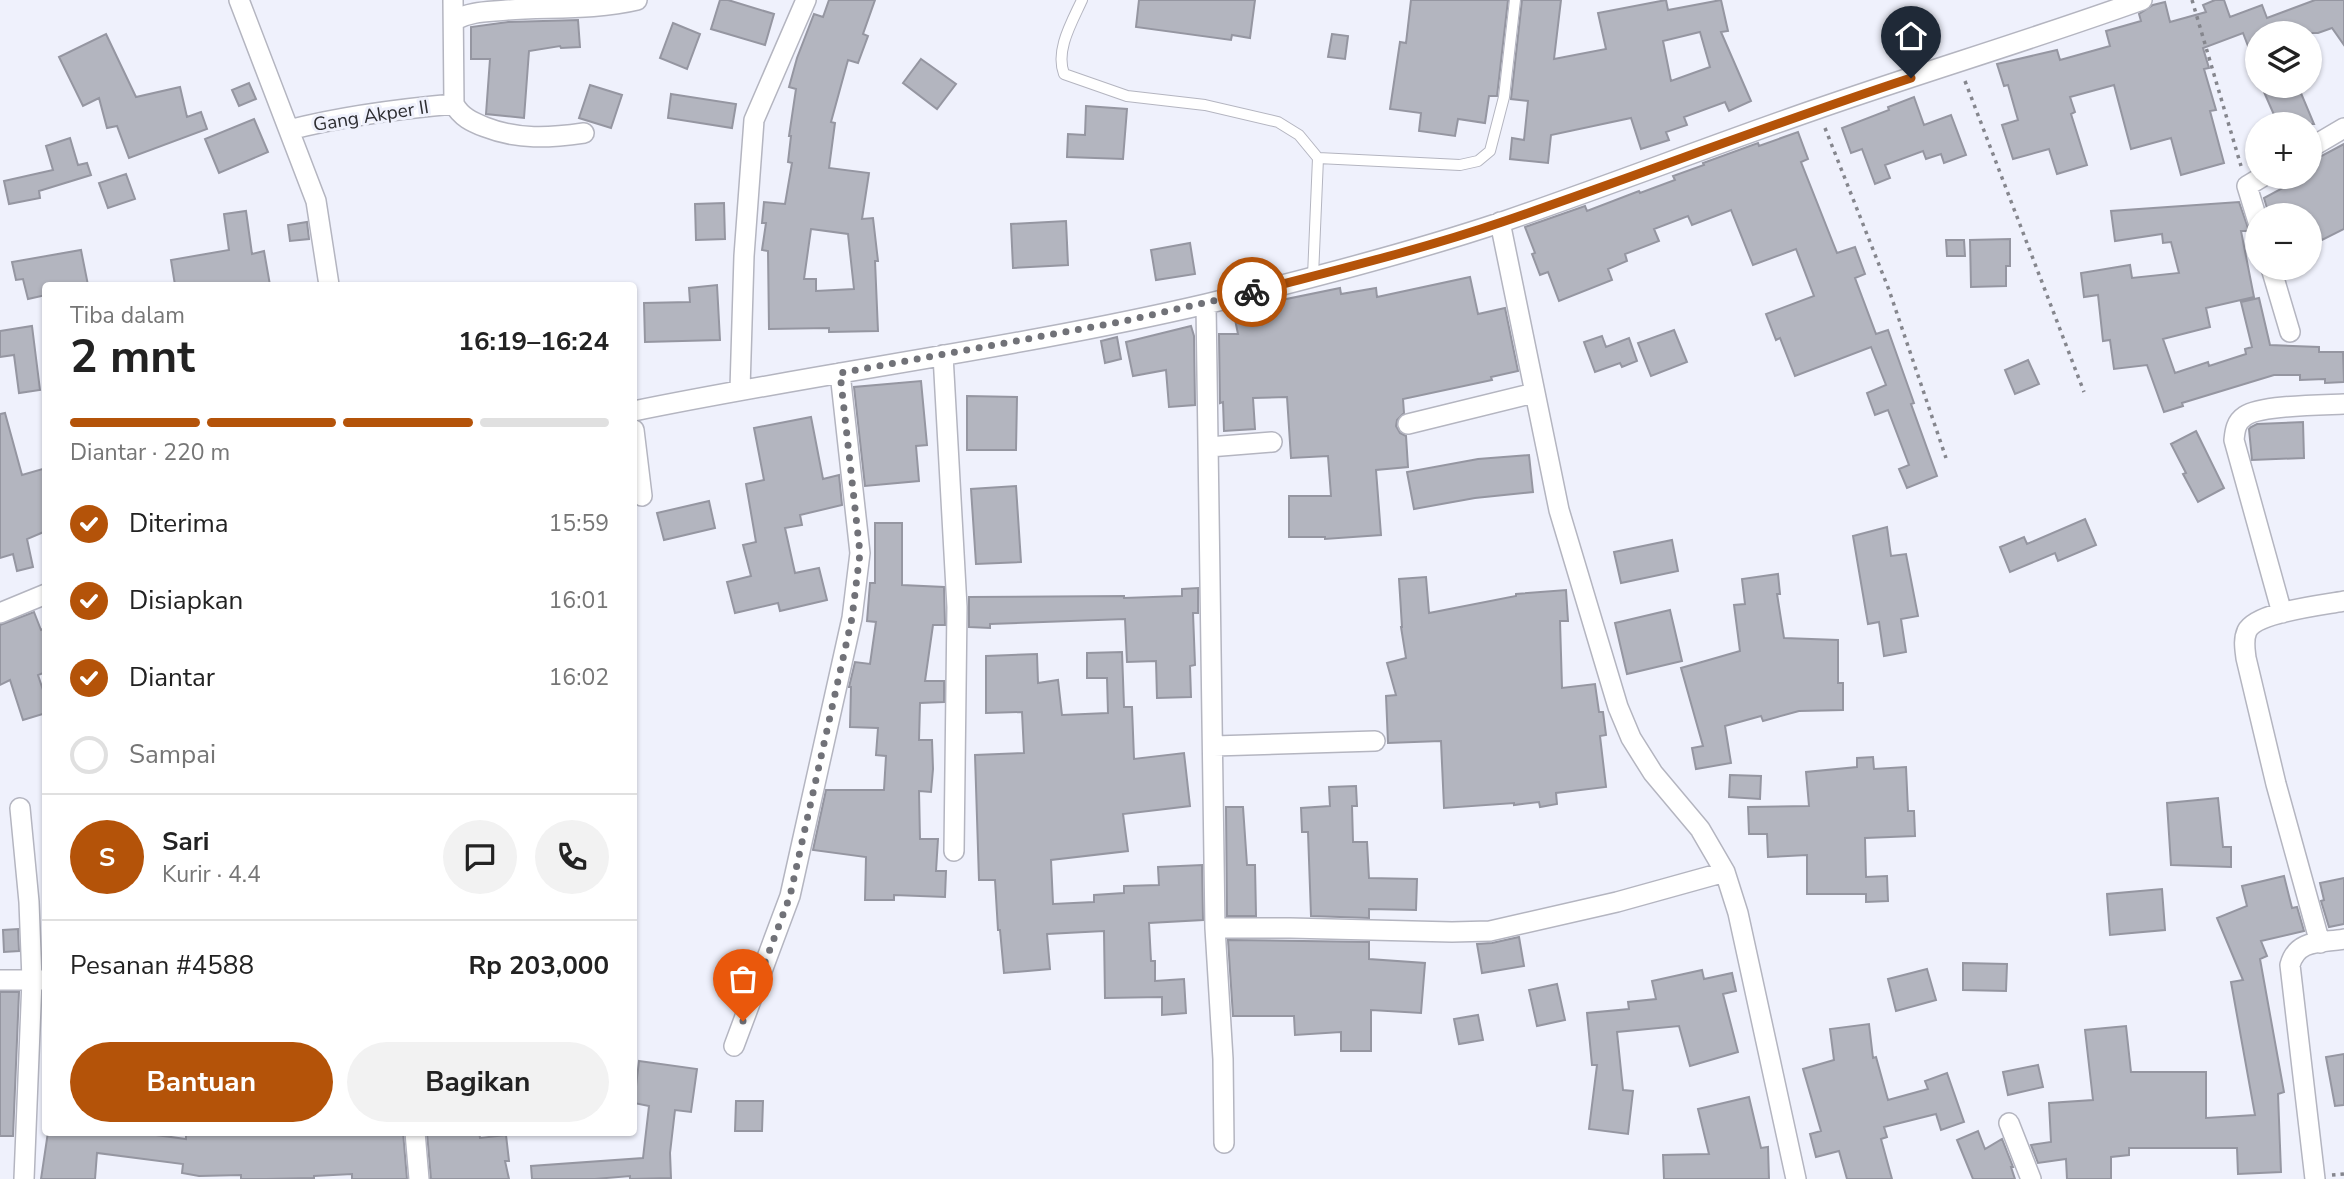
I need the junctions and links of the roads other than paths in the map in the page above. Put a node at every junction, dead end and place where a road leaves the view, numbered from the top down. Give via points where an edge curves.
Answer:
1 (239, 0) edge
2 (453, 0) edge
3 (637, 0) edge
4 (806, 0) edge
5 (1082, 0) edge
6 (1515, 0) edge
7 (2142, 0) edge
8 (455, 20) junction
9 (454, 104) junction
10 (2344, 128) edge
11 (289, 130) junction
12 (584, 133) dead end
13 (2322, 141) edge
14 (1318, 158) junction
15 (1500, 222) junction
16 (1313, 276) junction
17 (2275, 280) edge
18 (329, 282) edge
19 (1206, 304) junction
20 (2290, 332) dead end
21 (943, 355) junction
22 (840, 373) junction
23 (740, 389) junction
24 (1534, 393) junction
25 (2344, 404) edge
26 (637, 410) edge
27 (1408, 424) dead end
28 (1272, 442) dead end
29 (1209, 447) junction
30 (637, 455) edge
31 (642, 496) dead end
32 (42, 596) edge
33 (2344, 601) edge
34 (0, 613) edge
35 (2282, 613) junction
36 (1375, 741) dead end
37 (1214, 746) junction
38 (20, 808) dead end
39 (954, 851) dead end
40 (1725, 872) junction
41 (1215, 928) junction
42 (2344, 939) edge
43 (2320, 943) junction
44 (0, 980) edge
45 (39, 980) edge
46 (734, 1046) dead end
47 (2009, 1123) dead end
48 (415, 1136) edge
49 (1224, 1143) dead end
50 (24, 1179) edge
51 (419, 1179) edge
52 (1796, 1179) edge
53 (2031, 1179) edge
54 (2312, 1179) edge

1 - 11 street
2 - 8 street, Gang Akper II
3 - 8 street via 609,6 466,13
4 - 23 street via 754,120
5 - 14 lane via 1065,42 1064,74 1127,96 1205,105 1278,122 1299,135
6 - 14 lane via 1504,97 1490,151 1478,161 1461,165
7 - 15 street via 1818,108
8 - 9 street, Gang Akper II
9 - 11 street, Gang Akper II via 380,112
9 - 12 street via 467,120 497,132 551,138
10 - 13 street
11 - 18 street via 316,201
14 - 16 lane
15 - 16 street
15 - 24 street
16 - 19 street
17 - 20 street
19 - 21 street
19 - 29 street
21 - 22 street
21 - 39 street via 957,607
22 - 23 street
22 - 46 street via 860,553 852,618 790,896
23 - 26 street
24 - 27 street
24 - 40 street via 1559,510 1618,707 1653,773 1700,829
25 - 35 street via 2266,410 2246,415 2236,426 2234,440
28 - 29 street
29 - 37 street
30 - 31 street
32 - 34 street
33 - 35 street
35 - 43 street via 2256,621 2247,629 2246,658
36 - 37 street
37 - 41 street
38 - 45 street
40 - 41 street via 1490,931
40 - 52 street
41 - 49 street
42 - 43 street
43 - 54 street via 2299,947 2290,965
44 - 45 street
45 - 50 street
47 - 53 street
48 - 51 street

